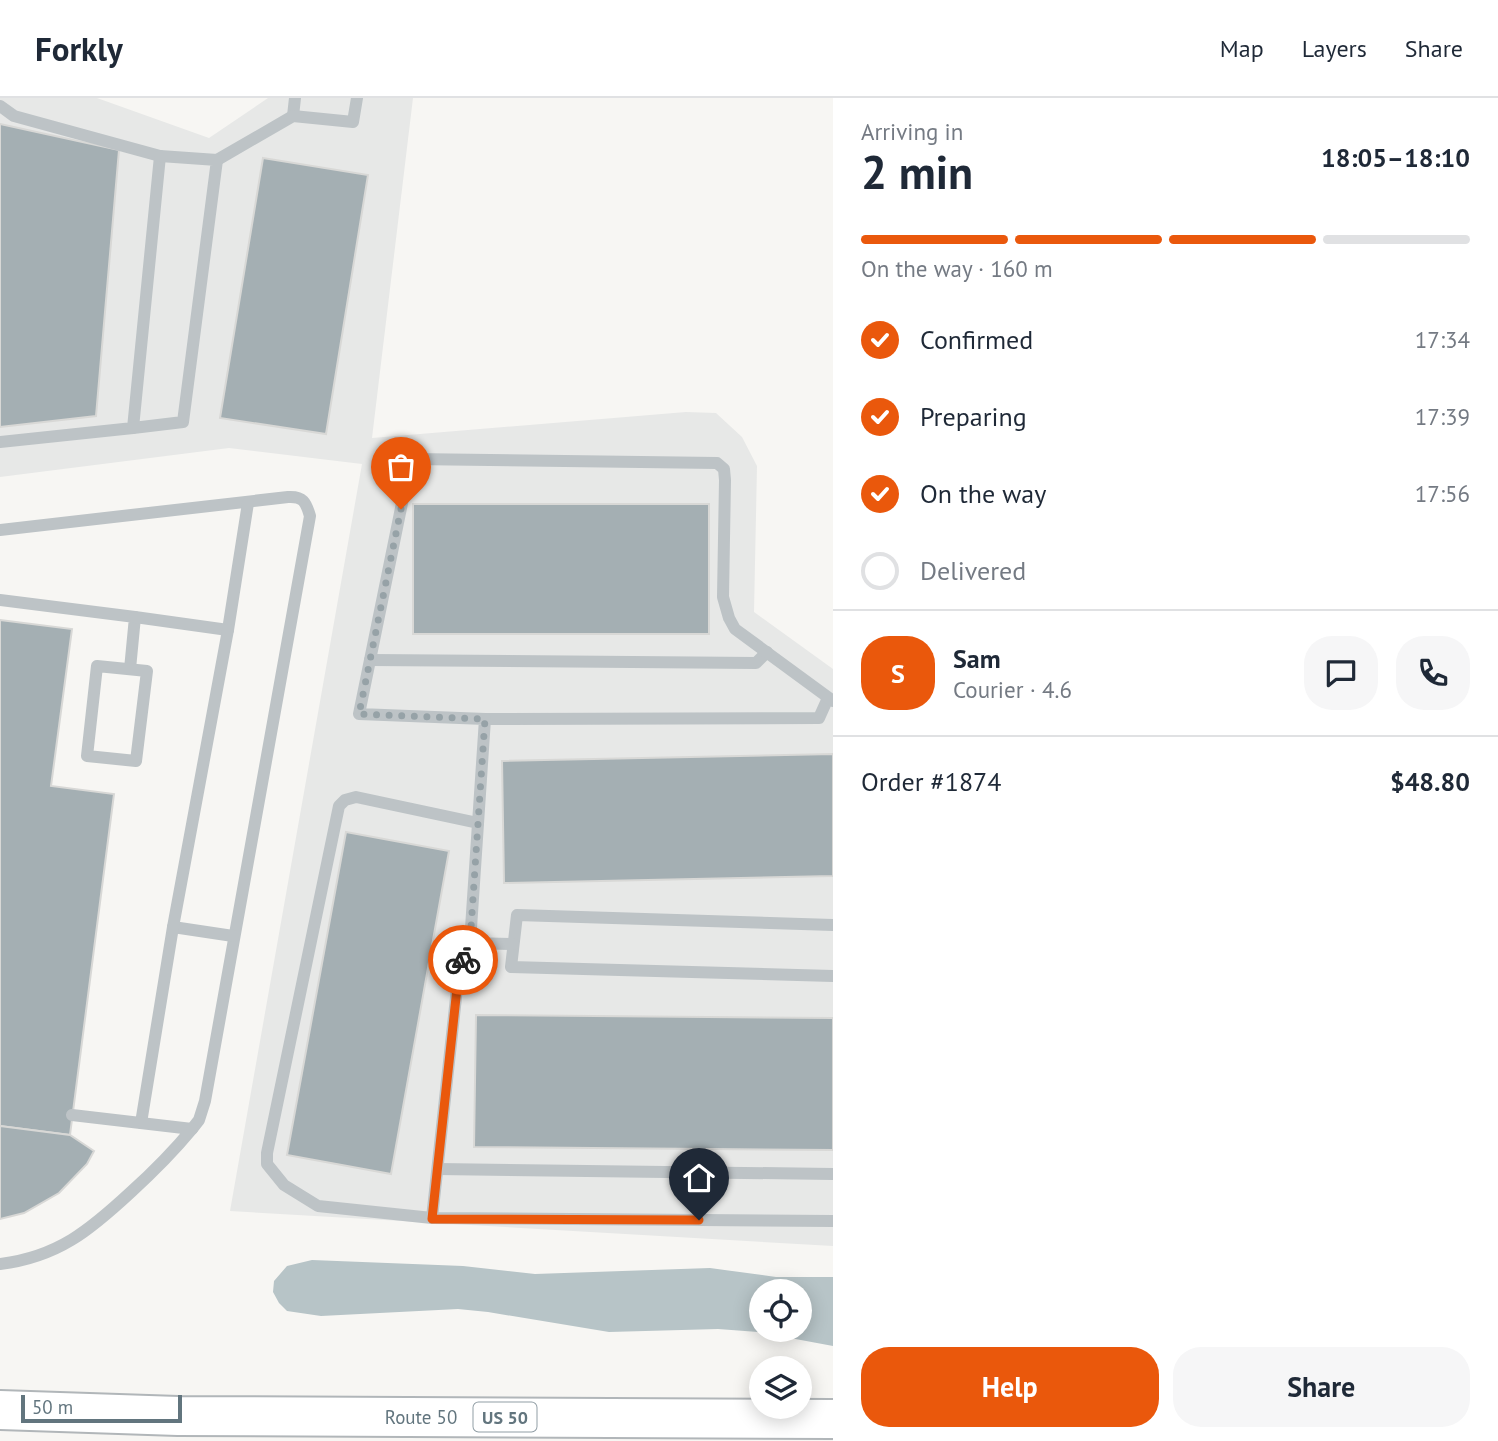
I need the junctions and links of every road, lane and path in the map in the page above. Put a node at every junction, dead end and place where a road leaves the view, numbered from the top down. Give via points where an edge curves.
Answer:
1 (295, 98) edge
2 (357, 98) edge
3 (0, 106) edge
4 (293, 116) junction
5 (160, 156) junction
6 (217, 160) junction
7 (133, 428) junction
8 (0, 442) edge
9 (248, 503) junction
10 (0, 530) edge
11 (0, 600) edge
12 (135, 617) junction
13 (228, 630) junction
14 (767, 652) junction
15 (370, 660) junction
16 (130, 669) junction
17 (831, 699) edge
18 (485, 719) junction
19 (478, 823) junction
20 (833, 925) edge
21 (173, 927) junction
22 (233, 936) junction
23 (470, 943) junction
24 (513, 944) junction
25 (833, 975) edge
26 (72, 1115) dead end
27 (141, 1123) junction
28 (192, 1129) junction
29 (438, 1169) junction
30 (833, 1174) edge
31 (432, 1219) junction
32 (833, 1221) edge
33 (0, 1264) edge
34 (0, 1410) edge
35 (833, 1419) edge

1 - 4 lane
2 - 4 lane via 353,122
3 - 5 lane via 15,116
4 - 6 lane
5 - 6 lane
5 - 7 lane
6 - 7 lane via 183,422
7 - 8 lane
9 - 10 lane
9 - 13 lane
9 - 22 lane via 297,496 304,499 310,516
11 - 12 lane
12 - 13 lane
12 - 16 lane
13 - 21 lane
14 - 15 lane via 756,663
14 - 15 lane via 735,629 725,606 725,480 717,463 411,459
14 - 17 lane
15 - 18 lane via 359,714
16 - 16 lane via 147,671 136,761 87,756 97,666
17 - 18 lane via 819,718
18 - 19 lane
19 - 23 lane
19 - 31 lane via 356,797 339,806 267,1153 267,1164 284,1185 318,1206
20 - 24 lane via 517,915
21 - 22 lane
21 - 27 lane
22 - 28 lane via 205,1101
23 - 24 lane
23 - 29 lane via 459,970
24 - 25 lane via 511,967
26 - 27 lane
27 - 28 lane
28 - 33 lane via 171,1155 92,1228 38,1256
29 - 30 lane
29 - 31 lane
31 - 32 lane
34 - 35 highway, Route 50 / US 50 via 178,1416

